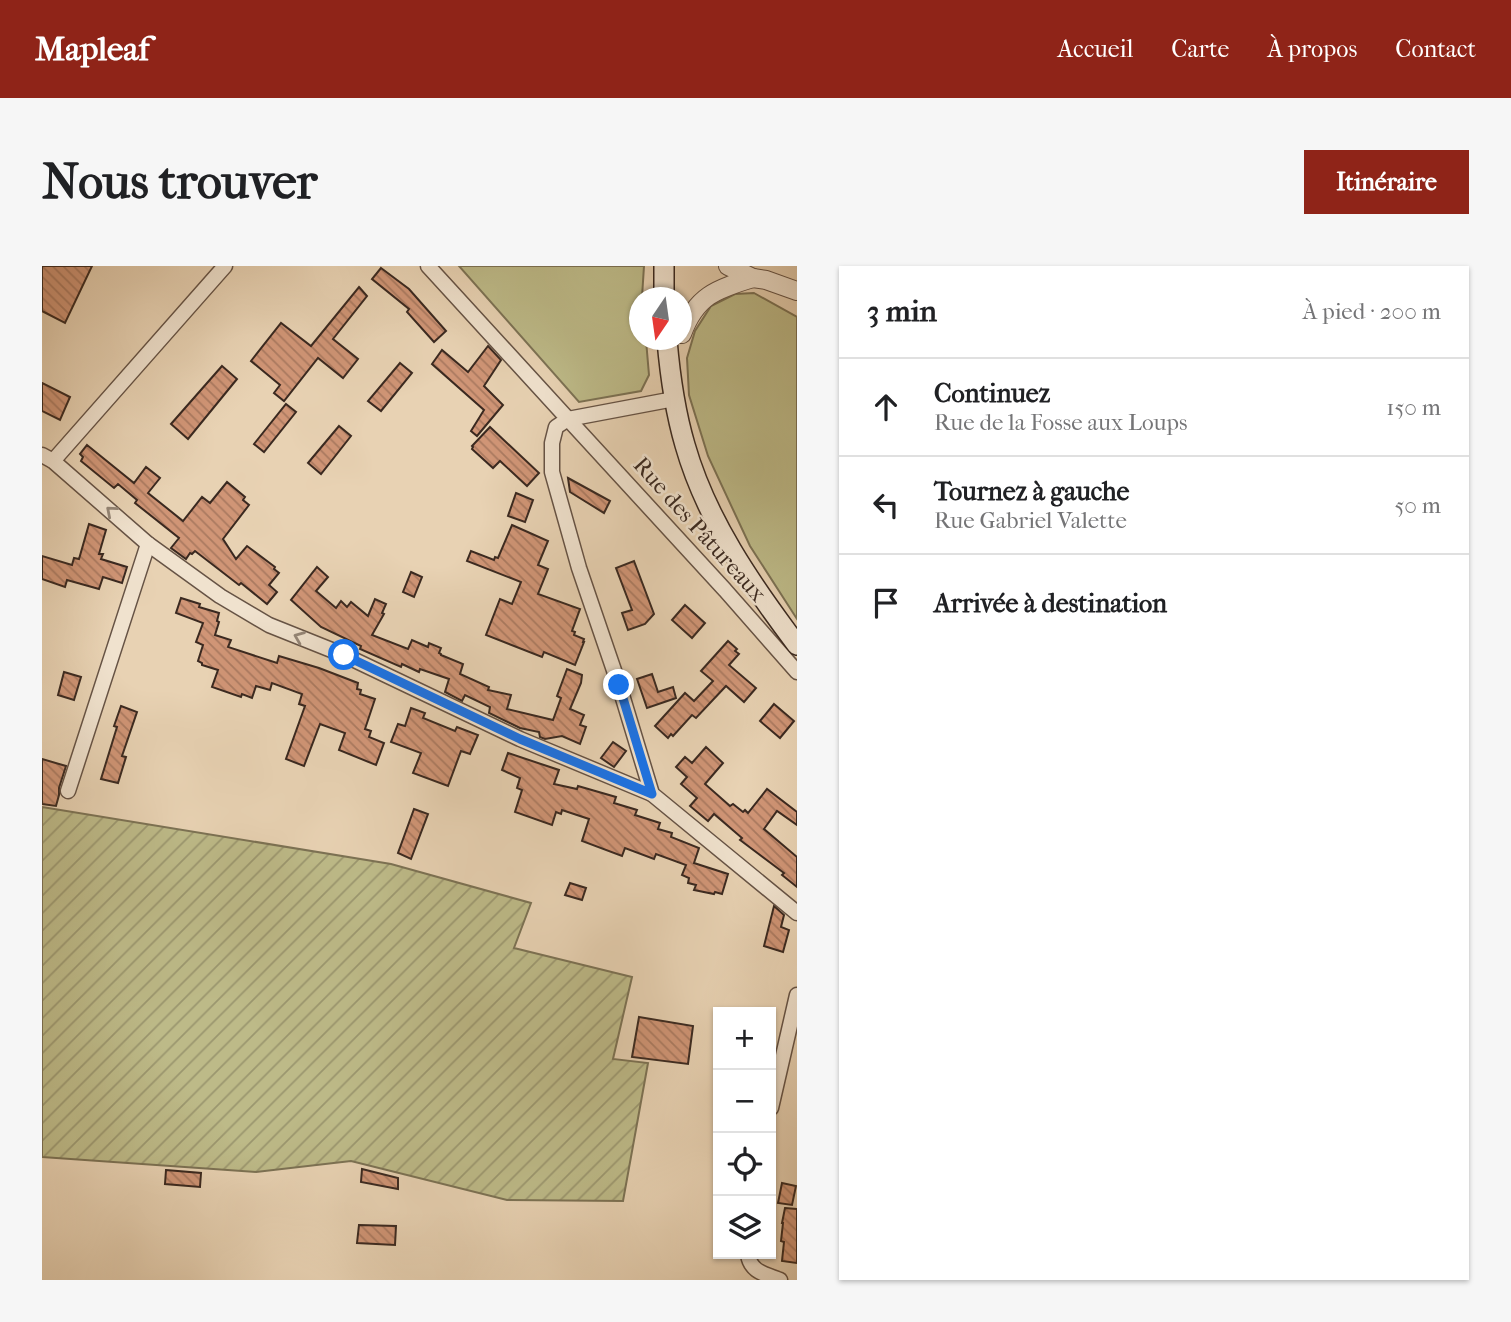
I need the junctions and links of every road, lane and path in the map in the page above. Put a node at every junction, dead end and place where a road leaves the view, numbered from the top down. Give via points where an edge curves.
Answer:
1 (225, 266) edge
2 (428, 266) edge
3 (664, 266) edge
4 (728, 266) edge
5 (758, 272) edge
6 (664, 287) edge
7 (797, 290) edge
8 (692, 313) edge
9 (668, 350) edge
10 (675, 350) edge
11 (670, 365) junction
12 (674, 399) junction
13 (568, 419) junction
14 (47, 458) edge
15 (148, 544) junction
16 (797, 645) edge
17 (797, 672) edge
18 (68, 791) dead end
19 (652, 794) junction
20 (797, 913) edge
21 (797, 995) edge
22 (776, 1086) edge
23 (749, 1259) edge
24 (780, 1280) edge

1 - 14 street
2 - 13 street, Rue des Pâtureaux
3 - 6 main road
4 - 5 street
5 - 7 street via 766,280
5 - 8 street via 722,287 701,300
9 - 11 main road
10 - 11 street
11 - 12 main road
12 - 13 street
12 - 16 main road via 705,499 729,547
13 - 17 street, Rue des Pâtureaux
13 - 19 street via 556,428 552,472
15 -> 14 street
15 - 18 street
19 -> 15 street via 269,625
19 - 20 street
21 - 22 street
23 - 24 street via 755,1270

